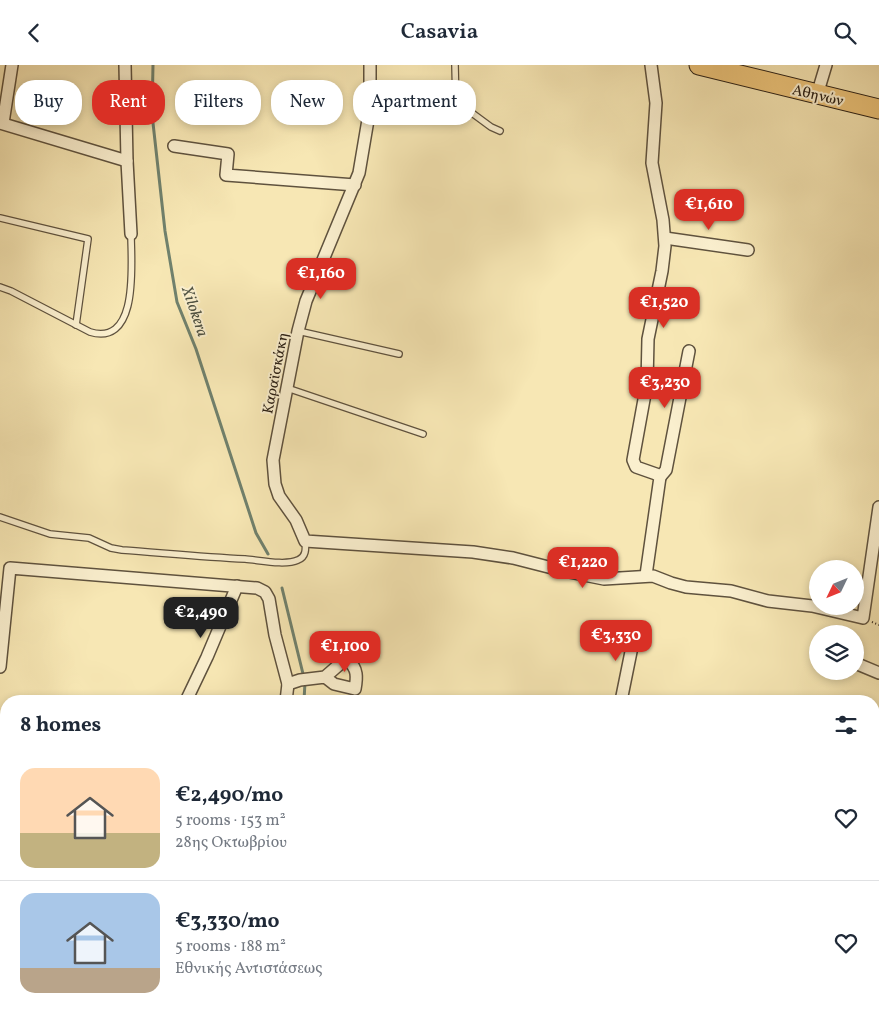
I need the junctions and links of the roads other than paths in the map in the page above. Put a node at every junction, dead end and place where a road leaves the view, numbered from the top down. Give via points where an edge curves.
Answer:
1 (12, 65) edge
2 (125, 65) edge
3 (370, 65) edge
4 (455, 65) edge
5 (651, 65) edge
6 (699, 65) edge
7 (826, 65) edge
8 (730, 69) edge
9 (370, 80) edge
10 (455, 80) edge
11 (817, 95) junction
12 (879, 109) edge
13 (476, 116) edge
14 (1, 123) edge
15 (367, 125) edge
16 (500, 131) dead end
17 (174, 146) dead end
18 (127, 161) junction
19 (355, 185) junction
20 (0, 218) edge
21 (131, 234) joint
22 (665, 238) junction
23 (748, 250) dead end
24 (0, 287) edge
25 (76, 325) junction
26 (298, 331) junction
27 (689, 351) dead end
28 (399, 354) dead end
29 (287, 388) junction
30 (423, 434) dead end
31 (660, 477) junction
32 (879, 507) edge
33 (0, 517) edge
34 (305, 541) junction
35 (646, 575) junction
36 (237, 586) junction
37 (636, 627) dead end
38 (0, 667) edge
39 (864, 667) edge
40 (879, 673) edge
41 (325, 677) dead end
42 (288, 684) junction
43 (189, 695) edge
44 (287, 695) edge
45 (623, 695) edge

1 - 14 street
2 - 18 street
3 - 9 street, Καραϊσκάκη
4 - 10 lane
5 - 22 street via 656,103 652,163
6 - 8 main road, Αθηνών
7 - 11 street
8 - 11 main road, Αθηνών
11 - 12 main road, Αθηνών
13 - 16 lane
14 - 18 street
15 - 19 street, Καραϊσκάκη
17 - 19 street via 228,154 226,175
18 - 21 street
19 - 26 street, Καραϊσκάκη via 311,289
20 - 25 lane via 88,239
21 - 25 lane via 131,281 124,317 116,328 101,334
22 - 23 street
22 - 31 street via 662,271 648,339 647,383 633,460 636,467
24 - 25 lane
26 - 28 lane
26 - 29 street, Καραϊσκάκη
27 - 31 street via 666,470
29 - 30 lane
29 - 34 street, Καραϊσκάκη via 273,473 280,496
31 - 35 street
32 - 35 street via 863,618 731,591 686,587
33 - 34 lane via 50,534 89,538 111,548 218,558 296,561 303,557
34 - 35 street via 473,552 604,579
36 - 38 street via 10,568
36 - 42 street via 257,588 269,599
36 - 43 street
37 - 45 street
39 - 40 street
41 - 42 street
42 - 44 street

